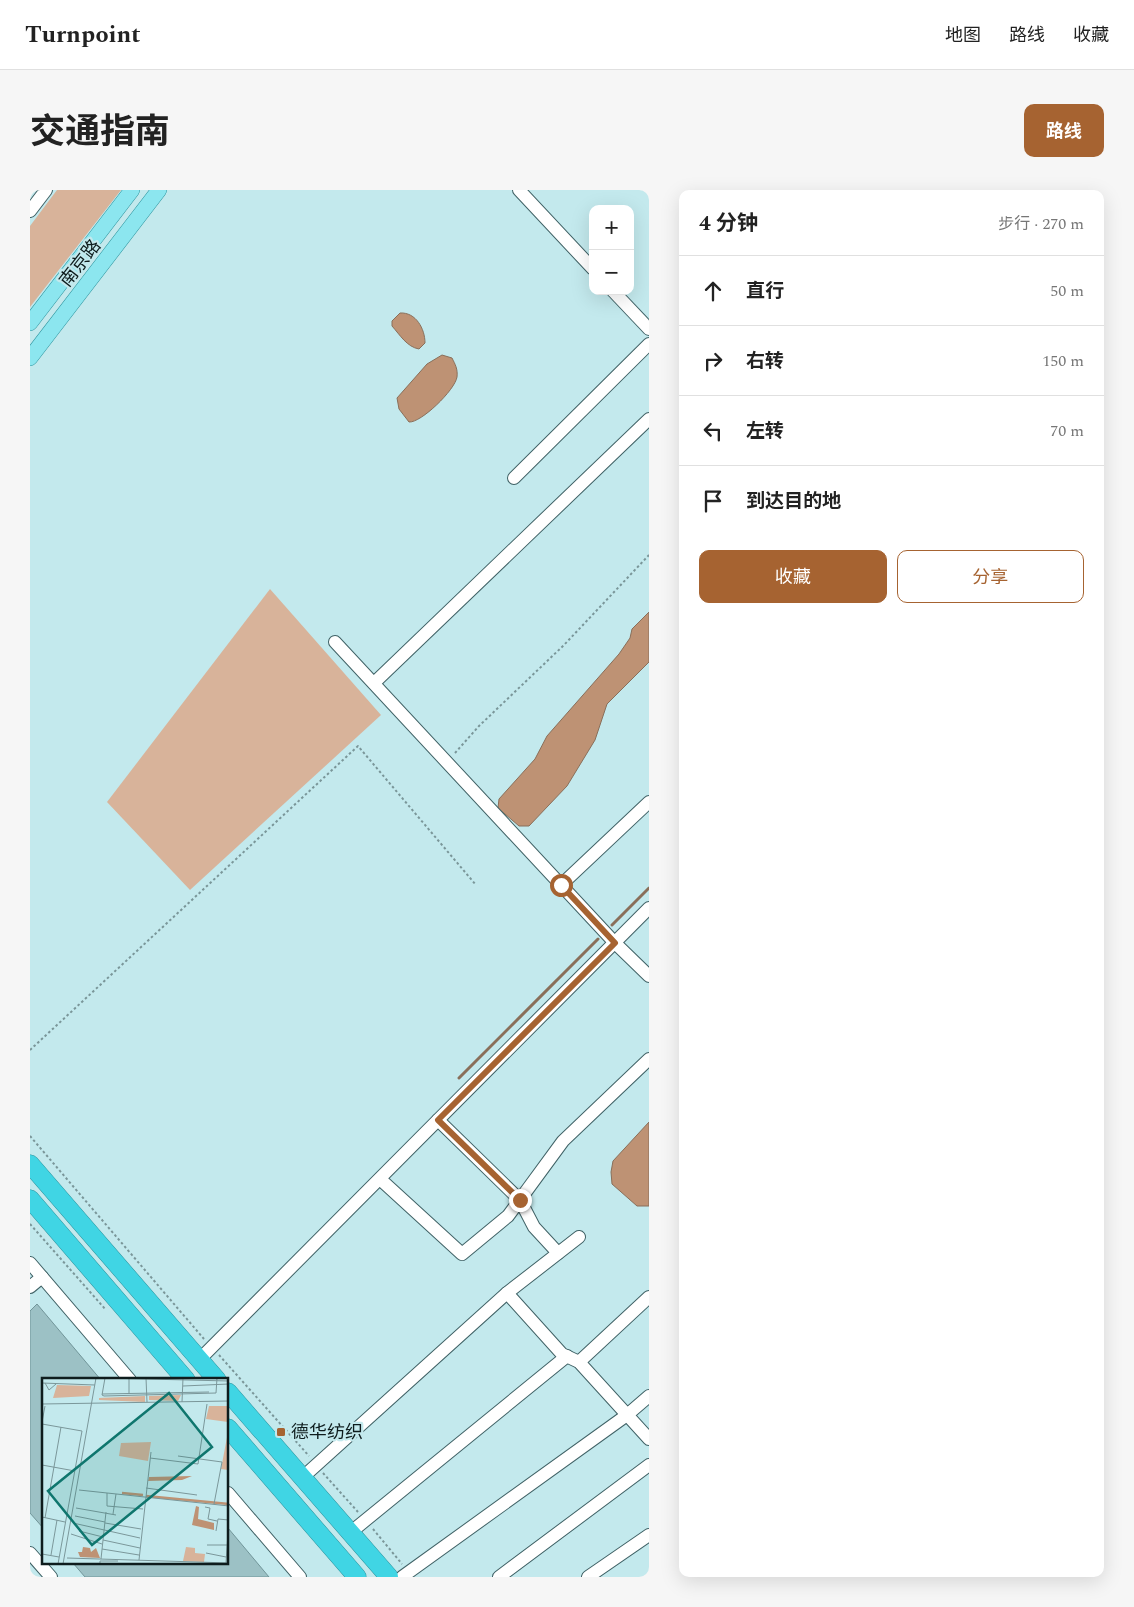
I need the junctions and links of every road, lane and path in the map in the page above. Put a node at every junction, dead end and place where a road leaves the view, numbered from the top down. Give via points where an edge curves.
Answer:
1 (46, 190) edge
2 (132, 190) edge
3 (159, 190) edge
4 (519, 190) edge
5 (30, 211) edge
6 (589, 265) edge
7 (618, 295) edge
8 (30, 323) edge
9 (649, 329) edge
10 (649, 344) edge
11 (30, 358) edge
12 (649, 419) edge
13 (514, 478) dead end
14 (649, 555) edge
15 (335, 642) dead end
16 (374, 683) junction
17 (446, 762) junction
18 (649, 802) edge
19 (476, 885) dead end
20 (561, 885) junction
21 (649, 908) edge
22 (615, 943) junction
23 (649, 976) edge
24 (30, 1050) edge
25 (649, 1059) edge
26 (438, 1120) junction
27 (30, 1136) edge
28 (30, 1164) edge
29 (380, 1179) junction
30 (30, 1199) edge
31 (520, 1200) junction
32 (30, 1224) edge
33 (579, 1236) dead end
34 (558, 1253) junction
35 (30, 1263) edge
36 (42, 1277) junction
37 (30, 1287) edge
38 (507, 1293) junction
39 (649, 1297) edge
40 (108, 1313) dead end
41 (206, 1354) junction
42 (573, 1359) junction
43 (128, 1378) edge
44 (184, 1378) edge
45 (216, 1378) edge
46 (229, 1393) edge
47 (649, 1396) edge
48 (627, 1415) junction
49 (229, 1429) edge
50 (649, 1439) edge
51 (316, 1465) junction
52 (649, 1465) edge
53 (303, 1477) junction
54 (229, 1494) edge
55 (365, 1520) junction
56 (351, 1532) junction
57 (649, 1535) edge
58 (30, 1553) edge
59 (406, 1574) edge
60 (51, 1577) edge
61 (300, 1577) edge
62 (357, 1577) edge
63 (389, 1577) edge
64 (499, 1577) edge
65 (588, 1577) edge

1 - 5 street
2 - 8 main road, 南京路
3 - 11 main road, 南京路
4 - 6 street
7 - 9 street
10 - 13 street
12 - 16 street
14 - 17 path
15 - 16 street
16 - 17 street
17 - 20 street
18 - 20 street
19 - 24 path via 358,746
20 - 22 street
21 - 22 street
22 - 23 street
22 - 26 street
25 - 31 street via 563,1141
26 - 29 street
26 - 31 street
27 - 41 path
28 - 41 highway
29 - 31 street via 462,1254 508,1216
29 - 41 street
30 - 44 highway
31 - 34 street via 534,1227
32 - 40 path
33 - 34 street
34 - 38 street
35 - 36 street
36 - 37 street
36 - 43 street
38 - 42 street via 562,1354
38 - 51 street
39 - 42 street
41 - 45 highway
41 - 51 path
42 - 48 street
42 - 55 street
46 - 53 highway
47 - 48 street
48 - 50 street
48 - 59 street
49 - 62 highway
51 - 53 street
51 - 55 path
52 - 64 street
53 - 56 highway
54 - 61 street
55 - 56 street
55 - 59 path
56 - 63 highway
57 - 65 street
58 - 60 street

